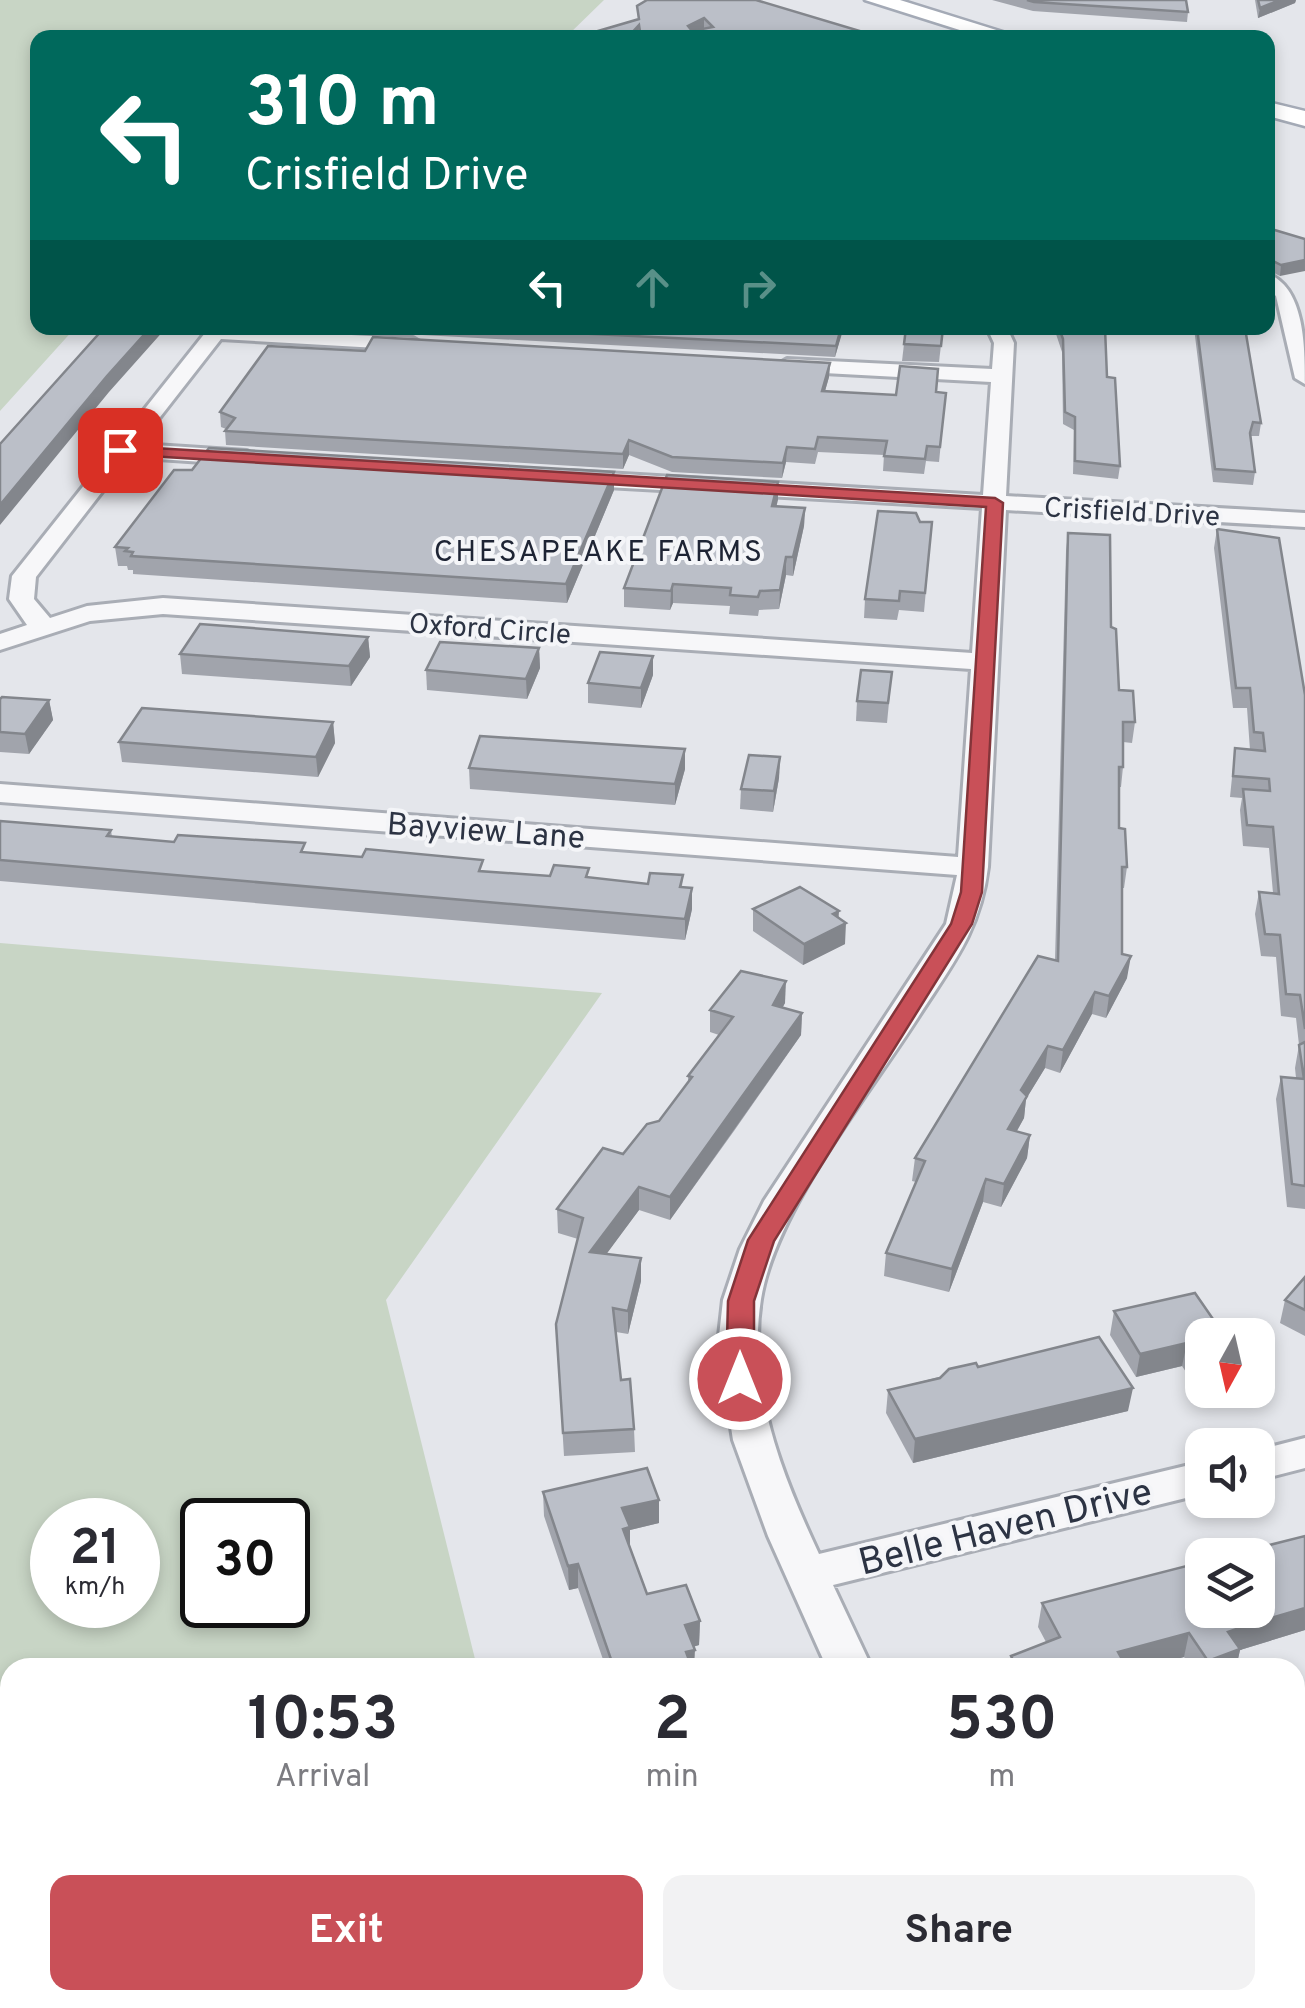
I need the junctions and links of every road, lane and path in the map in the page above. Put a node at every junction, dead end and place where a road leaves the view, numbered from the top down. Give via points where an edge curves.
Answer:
1 (876, 0) edge
2 (983, 30) edge
3 (1275, 111) edge
4 (1305, 119) edge
5 (1275, 286) edge
6 (212, 335) edge
7 (288, 335) edge
8 (1001, 335) edge
9 (431, 345) edge
10 (766, 364) edge
11 (1002, 376) junction
12 (1305, 378) edge
13 (120, 450) junction
14 (280, 460) edge
15 (538, 476) edge
16 (995, 503) junction
17 (1305, 520) edge
18 (44, 626) junction
19 (0, 642) edge
20 (985, 662) junction
21 (0, 793) edge
22 (973, 867) junction
23 (1305, 1453) edge
24 (1275, 1461) edge
25 (1185, 1482) edge
26 (808, 1574) junction
27 (846, 1658) edge

1 - 2 main road
3 - 4 main road
5 - 12 street via 1285,294
6 - 13 street
7 - 9 street
8 - 11 street
10 - 11 street
11 - 16 street
13 - 14 street
13 - 18 street via 24,576 22,608
15 - 16 street, Crisfield Drive
16 - 17 street, Crisfield Drive
16 - 20 street
18 - 19 street, Oxford Circle
18 - 20 street, Oxford Circle via 122,609 196,608
20 - 22 street
21 - 22 street, Bayview Lane
22 - 26 street via 962,924 782,1201 741,1301 747,1429
23 - 24 street
25 - 26 street, Belle Haven Drive
26 - 27 street

